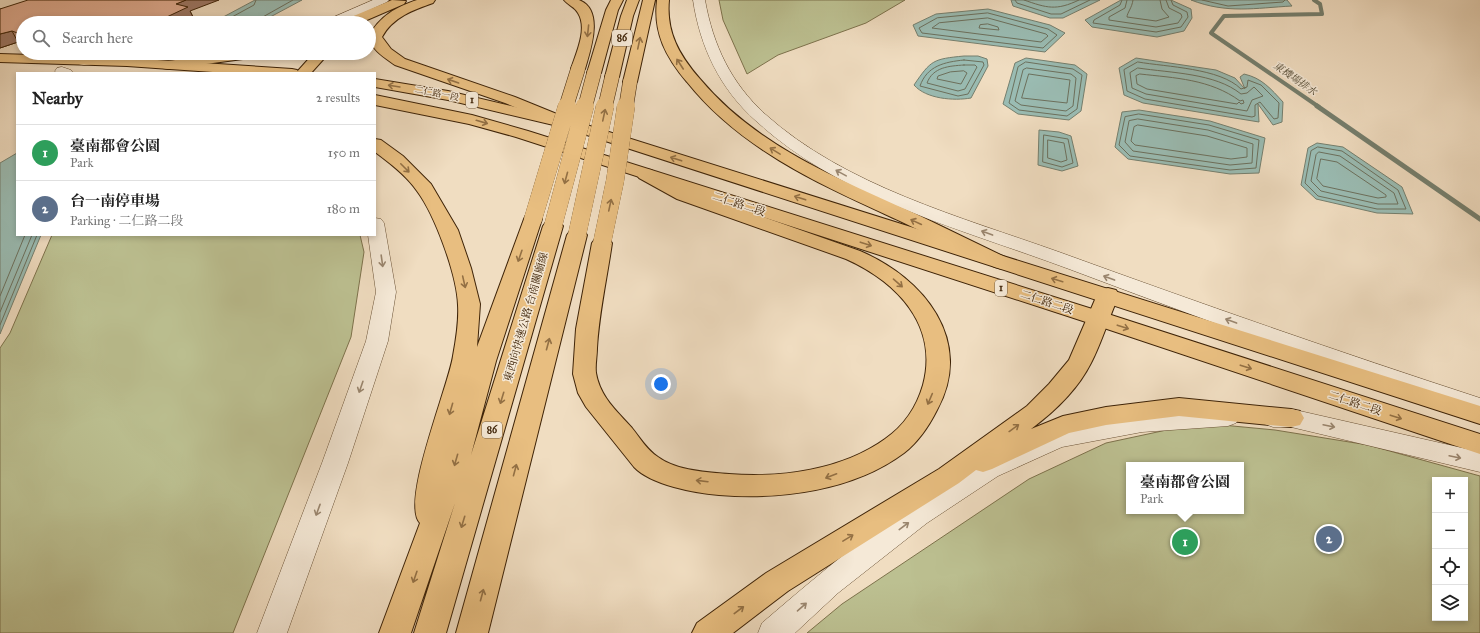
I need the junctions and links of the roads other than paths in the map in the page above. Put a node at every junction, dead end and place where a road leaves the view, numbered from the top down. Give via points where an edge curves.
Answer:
1 (383, 0) edge
2 (403, 0) edge
3 (429, 0) edge
4 (570, 0) edge
5 (617, 0) edge
6 (633, 0) edge
7 (649, 0) edge
8 (663, 0) edge
9 (699, 0) edge
10 (374, 12) junction
11 (347, 16) edge
12 (365, 16) edge
13 (367, 16) edge
14 (376, 35) edge
15 (376, 39) edge
16 (0, 58) edge
17 (16, 59) edge
18 (56, 60) edge
19 (108, 60) edge
20 (139, 60) edge
21 (202, 60) edge
22 (315, 60) edge
23 (168, 65) junction
24 (0, 67) edge
25 (64, 72) edge
26 (278, 72) edge
27 (304, 72) edge
28 (376, 83) edge
29 (376, 100) edge
30 (568, 124) junction
31 (522, 134) joint
32 (376, 145) edge
33 (645, 174) junction
34 (543, 223) junction
35 (376, 229) edge
36 (1002, 262) junction
37 (1108, 295) junction
38 (1097, 318) junction
39 (1480, 407) edge
40 (1480, 415) edge
41 (1291, 418) junction
42 (1480, 444) edge
43 (1480, 462) edge
44 (949, 476) junction
45 (428, 540) junction
46 (272, 633) edge
47 (395, 633) edge
48 (430, 633) edge
49 (472, 633) edge
50 (708, 633) edge
51 (773, 633) edge

1 - 11 street
2 - 10 main road
14 -> 3 main road via 379,28 400,12
4 -> 34 main road, bridge via 584,11 589,22
5 -> 34 main road, 東西向快速公路 台南關廟線 / 86, bridge
49 -> 6 main road, 86, bridge via 577,235 612,77
33 -> 7 main road, bridge via 683,195 854,255 879,267 899,283 916,300 930,322 938,346 939,370 931,397 919,421 894,446 864,463 825,478 782,485 732,485 688,480 648,465 595,404 584,376 586,336 615,181 630,82
36 -> 8 main road via 816,175 734,124 693,82 668,44 662,22
39 -> 9 street via 1112,279 892,198 842,174 812,156 760,117 740,94 717,64 702,24
10 - 12 main road
10 - 13 main road
30 -> 15 main road via 510,100 400,62 379,46
16 - 17 main road
18 - 19 main road
20 - 23 main road
21 - 23 main road
22 - 27 main road
23 - 26 main road
24 - 25 main road
30 -> 28 main road, 二仁路一段 / 1 via 467,99
29 -> 31 main road, 二仁路一段 / 1 via 472,120
36 -> 30 main road, 1
31 - 33 main road, 二仁路二段 / 1
32 -> 45 main road via 397,160 425,188 448,230 461,268 469,304 465,357 432,475
33 -> 38 main road, 二仁路二段 / 1
34 -> 45 main road via 484,361 453,471
34 -> 48 main road, 東西向快速公路 台南關廟線 / 86
35 -> 46 street via 386,292 377,341
37 -> 36 main road, 1
37 - 38 main road
37 - 40 main road, 1
38 -> 42 main road, 二仁路二段 / 1
44 -> 38 main road via 1036,412 1058,390 1079,362
41 -> 43 street
41 - 44 main road via 1178,407 1106,416 1064,425
51 -> 41 street via 828,584 918,515 989,469 1057,439 1142,423 1215,417
50 -> 44 main road via 777,582
45 -> 47 main road

